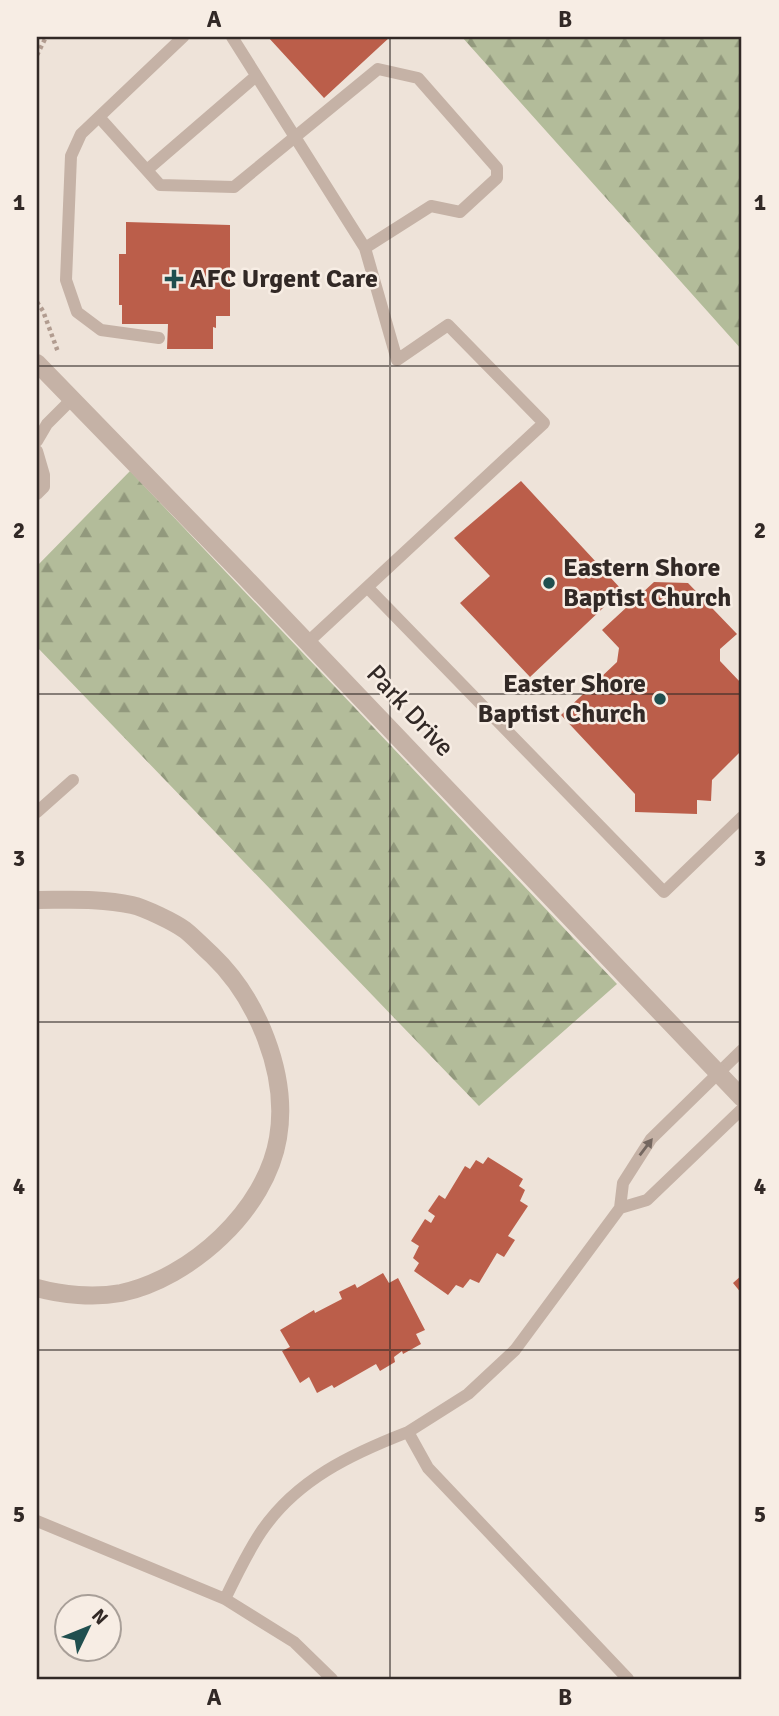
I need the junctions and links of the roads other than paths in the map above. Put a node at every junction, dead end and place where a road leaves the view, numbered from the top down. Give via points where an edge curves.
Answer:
1 (183, 37) edge
2 (232, 37) edge
3 (256, 76) junction
4 (99, 117) junction
5 (296, 138) junction
6 (147, 170) junction
7 (365, 248) junction
8 (159, 338) dead end
9 (37, 363) edge
10 (72, 399) junction
11 (37, 439) edge
12 (37, 451) edge
13 (37, 494) edge
14 (368, 588) junction
15 (308, 642) junction
16 (73, 780) dead end
17 (37, 812) edge
18 (742, 817) edge
19 (37, 900) edge
20 (742, 1050) edge
21 (719, 1074) junction
22 (742, 1098) edge
23 (742, 1109) edge
24 (620, 1208) junction
25 (37, 1288) edge
26 (408, 1432) junction
27 (37, 1521) edge
28 (225, 1599) junction
29 (332, 1679) edge
30 (628, 1679) edge

1 - 4 lane
2 - 3 lane
3 - 5 lane
3 - 6 lane
4 - 6 lane
4 - 8 lane via 81,134 71,156 66,280 77,312 101,330
5 - 6 lane via 234,187 160,185
5 - 7 lane
5 - 7 lane via 378,69 418,78 497,168 497,178 460,212 431,206
7 - 14 lane via 397,360 448,325 544,423
9 - 10 street, Park Drive
10 - 11 lane
10 - 15 street, Park Drive
12 - 13 lane via 44,487
14 - 15 lane
14 - 18 lane via 664,892
15 - 21 street, Park Drive
16 - 17 lane
19 - 25 street via 133,905 184,929 222,965 253,1008 272,1058 280,1111 278,1139 260,1192 221,1238 198,1256 146,1286 118,1294 61,1294
20 - 21 lane
21 - 22 street, Park Drive
24 -> 21 lane via 623,1183 645,1148
23 - 24 lane via 647,1200
24 - 26 lane via 515,1350 468,1394
26 - 28 lane via 355,1455 298,1490 262,1530
26 - 30 lane via 428,1468
27 - 28 lane
28 - 29 lane via 294,1642

